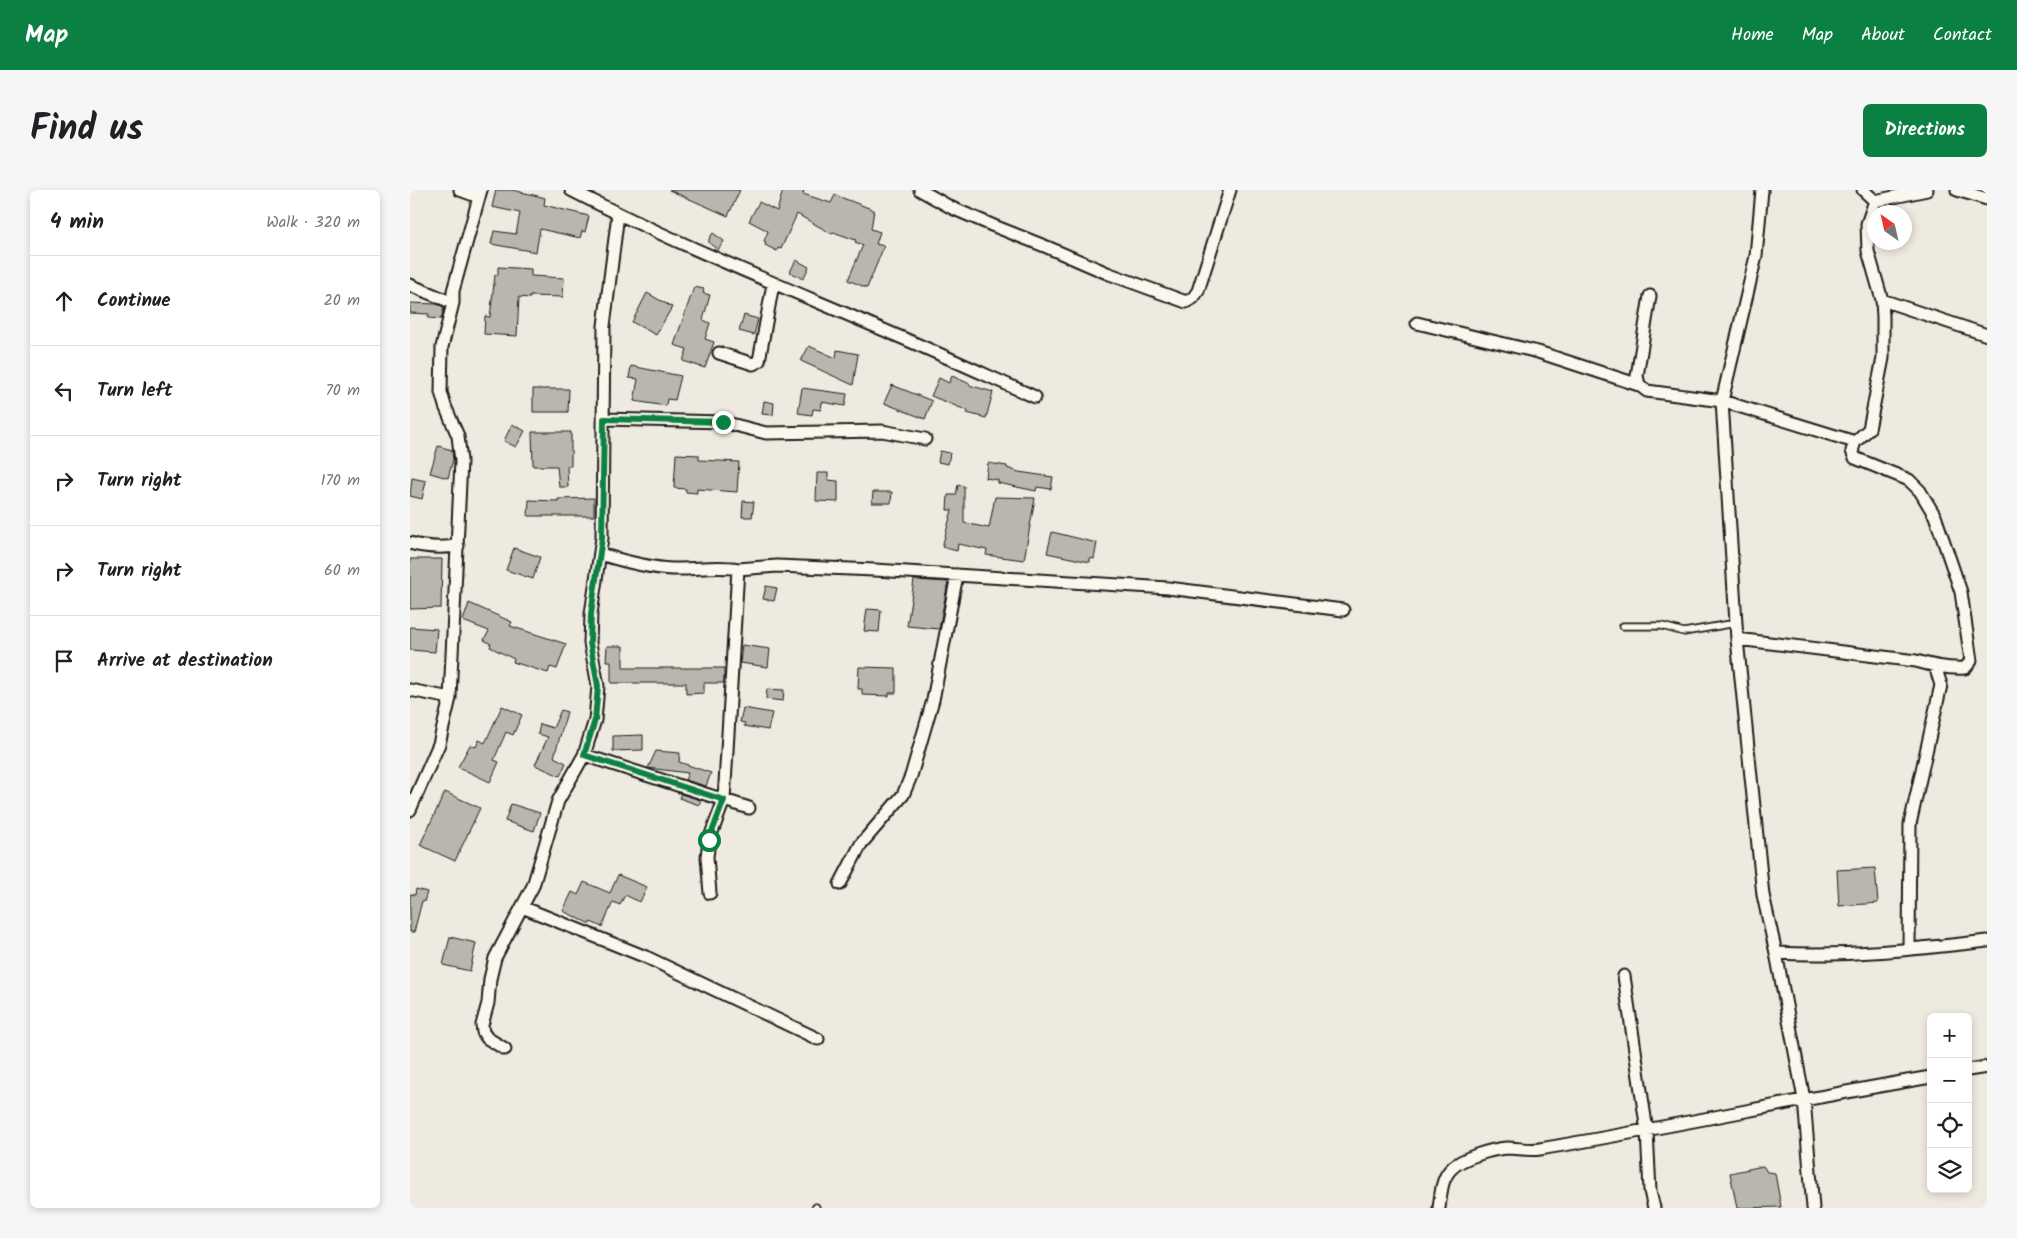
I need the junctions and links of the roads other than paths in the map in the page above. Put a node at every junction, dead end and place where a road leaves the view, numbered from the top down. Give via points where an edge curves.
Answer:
1 (460, 190) edge
2 (571, 190) edge
3 (920, 190) edge
4 (1230, 190) edge
5 (1762, 190) edge
6 (1863, 190) edge
7 (1927, 190) edge
8 (1957, 190) edge
9 (480, 194) edge
10 (1987, 199) edge
11 (1875, 201) junction
12 (618, 214) junction
13 (773, 284) junction
14 (410, 285) edge
15 (1650, 296) dead end
16 (1882, 300) junction
17 (453, 303) junction
18 (1417, 323) dead end
19 (1987, 335) edge
20 (719, 353) dead end
21 (1639, 385) junction
22 (1035, 397) dead end
23 (1722, 402) junction
24 (604, 419) junction
25 (925, 439) dead end
26 (1855, 442) junction
27 (410, 544) edge
28 (458, 546) junction
29 (600, 554) junction
30 (738, 569) junction
31 (958, 575) junction
32 (1342, 610) dead end
33 (1736, 623) junction
34 (1623, 626) dead end
35 (1737, 639) junction
36 (1935, 666) junction
37 (410, 690) edge
38 (450, 698) junction
39 (584, 755) junction
40 (724, 800) junction
41 (749, 808) dead end
42 (410, 810) edge
43 (840, 884) dead end
44 (710, 893) dead end
45 (522, 907) junction
46 (1987, 942) edge
47 (1909, 949) junction
48 (1776, 953) junction
49 (1624, 976) dead end
50 (818, 1039) dead end
51 (505, 1049) dead end
52 (1987, 1067) edge
53 (1972, 1069) edge
54 (1927, 1078) edge
55 (1804, 1099) junction
56 (1647, 1131) junction
57 (1439, 1208) edge
58 (1654, 1208) edge
59 (1814, 1208) edge

1 - 9 street
2 - 12 street
3 - 4 street via 994,226 1186,302 1198,291
5 - 23 street via 1756,256
6 - 11 street
7 - 11 street
8 - 10 street
9 - 17 street via 452,291
11 - 16 street via 1867,224 1868,251
12 - 13 street
12 - 24 street via 604,326
13 - 20 street via 759,361 753,364
13 - 22 street
14 - 17 street
15 - 21 street via 1637,376
16 - 19 street
16 - 26 street via 1881,368 1869,429
17 - 28 street via 442,347 441,392 458,436 461,461
18 - 21 street via 1538,352
21 - 23 street via 1647,391
23 - 26 street
23 - 33 street
24 - 25 street via 723,422 766,433 882,431
24 - 29 street
26 - 36 street via 1852,451 1855,458 1909,480 1935,516 1962,592 1971,661 1965,668
27 - 28 street via 436,548
28 - 38 street
29 - 30 street via 629,563 672,569 719,566
29 - 39 street via 590,643 598,686 595,720
30 - 31 street via 777,566
30 - 40 street
31 - 32 street via 1168,588
31 - 43 street via 933,700 911,776 903,795 861,844
33 - 34 lane via 1684,632 1662,626
33 - 35 street
35 - 36 street
35 - 48 street via 1763,895
36 - 47 street via 1941,685 1910,824
37 - 38 street
38 - 42 street via 439,744
39 - 40 street
39 - 45 street via 558,802 533,886
40 - 41 street
40 - 44 street via 709,840
45 - 50 street via 646,957
45 - 51 street via 495,958 482,1024 487,1038
46 - 47 street
47 - 48 street via 1813,955
48 - 55 street
49 - 56 street
52 - 53 street
54 - 55 street
55 - 56 street
55 - 59 street
56 - 57 street via 1529,1151 1506,1148 1479,1154 1451,1169 1442,1183
56 - 58 street

